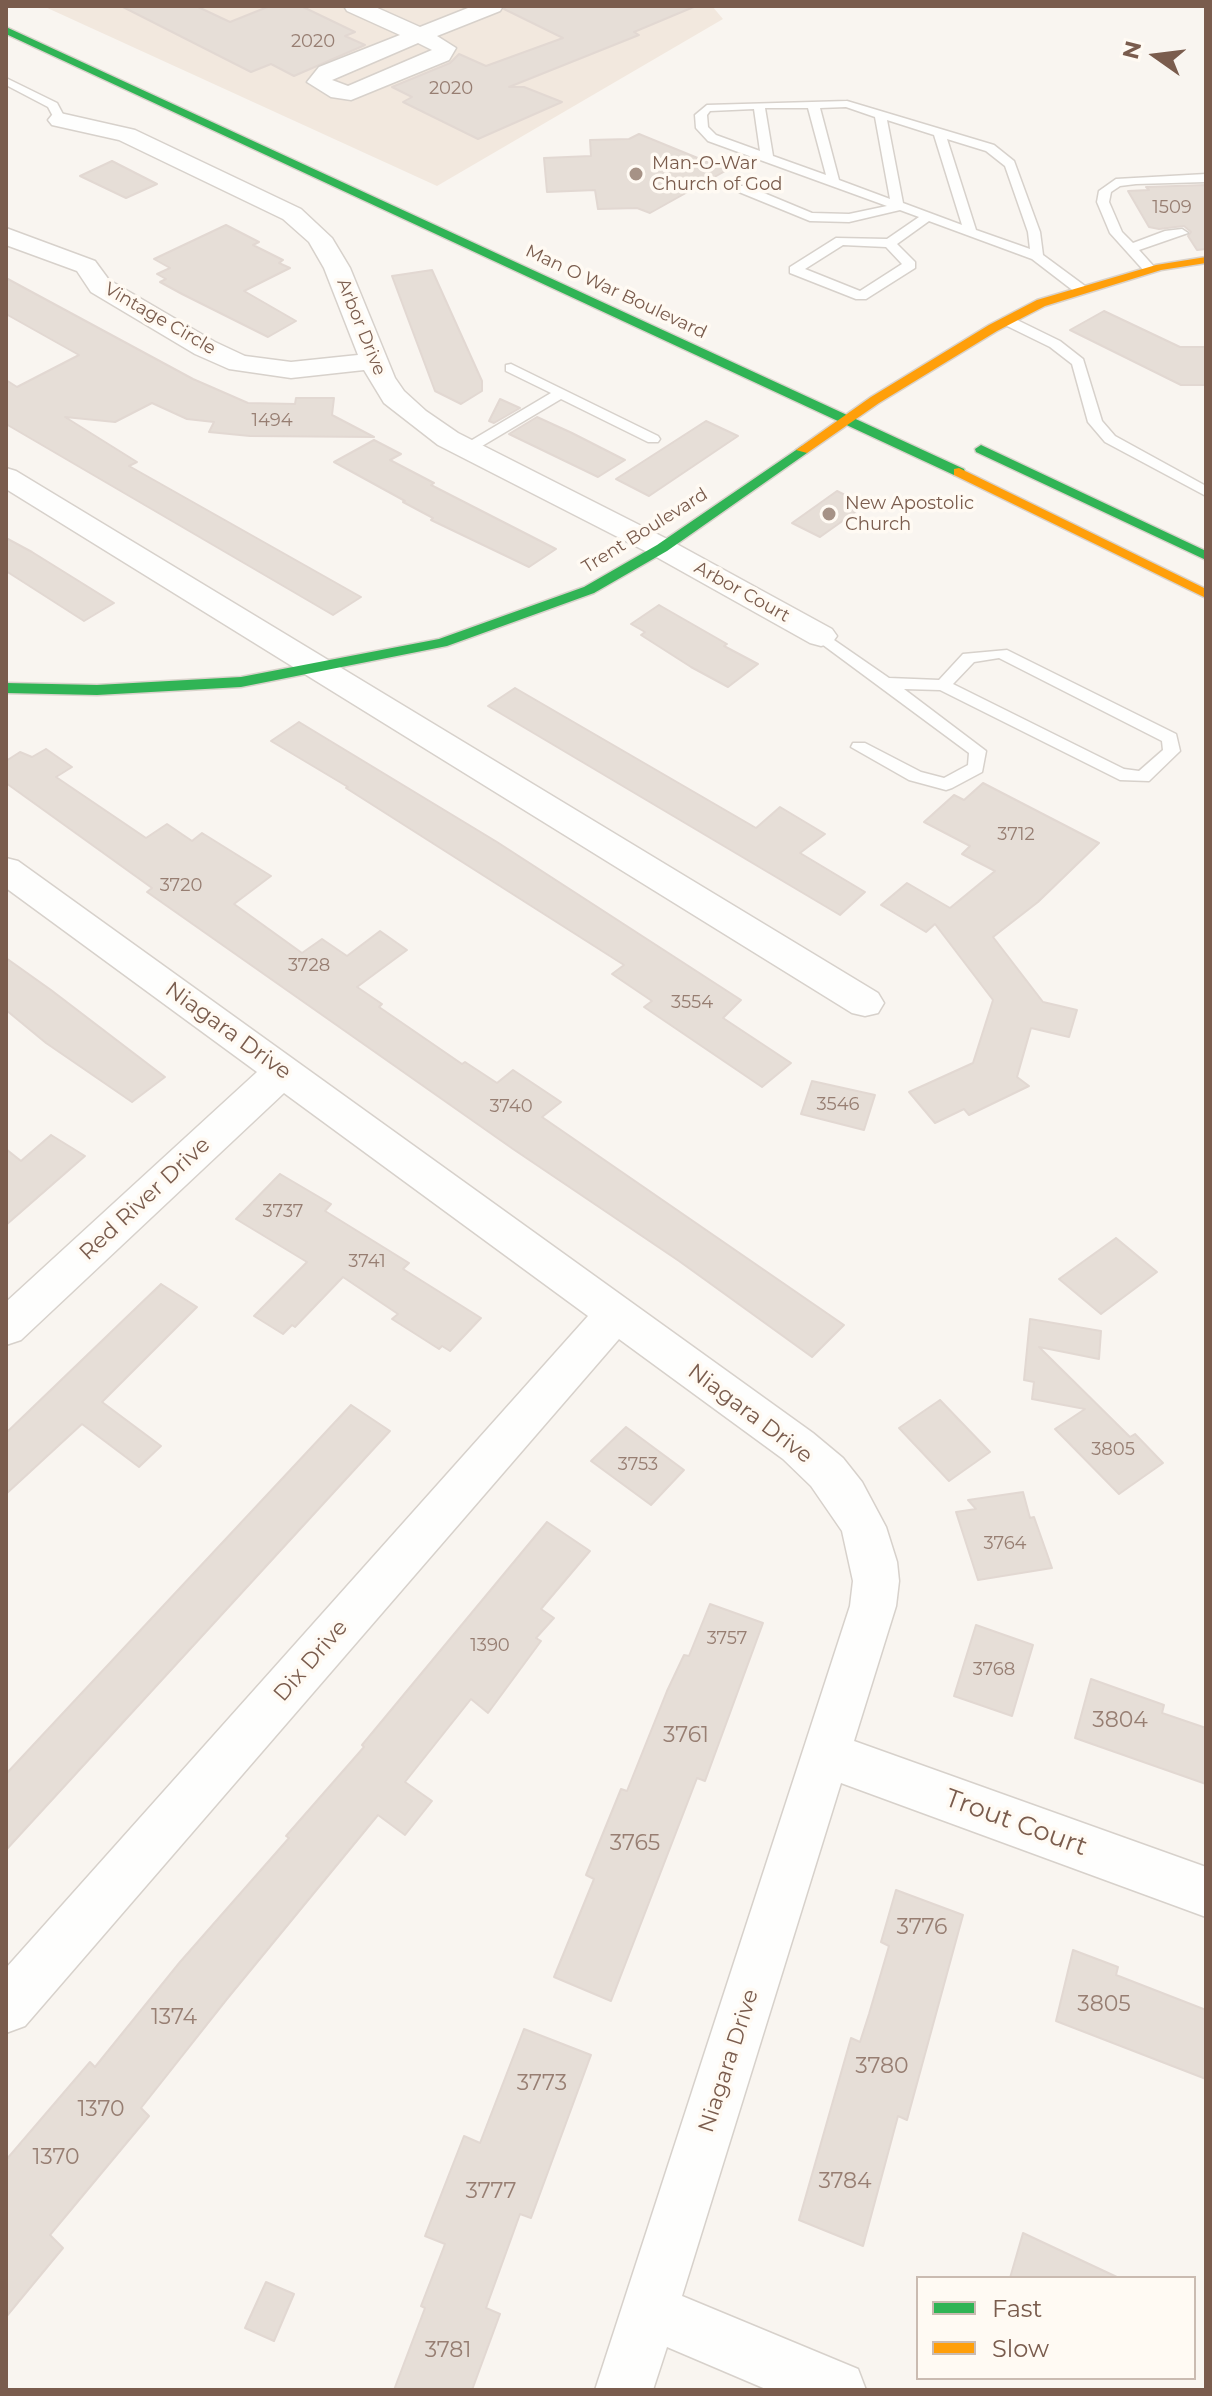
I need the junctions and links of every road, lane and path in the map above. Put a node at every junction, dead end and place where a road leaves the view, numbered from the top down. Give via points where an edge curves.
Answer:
1 (355, 6) edge
2 (492, 6) edge
3 (6, 30) edge
4 (6, 81) edge
5 (813, 104) junction
6 (759, 105) junction
7 (881, 117) junction
8 (60, 120) joint
9 (940, 134) junction
10 (767, 157) junction
11 (1206, 178) edge
12 (834, 183) junction
13 (743, 189) dead end
14 (898, 207) junction
15 (927, 217) junction
16 (971, 233) junction
17 (1182, 233) dead end
18 (6, 236) edge
19 (890, 243) junction
20 (1129, 249) junction
21 (1037, 256) junction
22 (1206, 260) edge
23 (1151, 270) junction
24 (1080, 289) junction
25 (1008, 321) junction
26 (374, 361) junction
27 (511, 368) dead end
28 (853, 391) dead end
29 (561, 393) junction
30 (875, 400) junction
31 (899, 412) dead end
32 (847, 421) junction
33 (653, 439) dead end
34 (968, 443) dead end
35 (467, 449) junction
36 (6, 477) edge
37 (1206, 492) edge
38 (662, 548) junction
39 (1206, 556) edge
40 (1206, 594) edge
41 (821, 636) joint
42 (322, 668) junction
43 (883, 683) junction
44 (943, 685) junction
45 (6, 688) edge
46 (859, 747) dead end
47 (6, 870) edge
48 (865, 1003) dead end
49 (283, 1071) junction
50 (616, 1314) junction
51 (6, 1328) edge
52 (827, 1754) junction
53 (1206, 1892) edge
54 (6, 2007) edge
55 (650, 2311) junction
56 (624, 2390) edge
57 (837, 2390) edge

1 - 2 street via 419,35
3 - 32 main road, Man O War Boulevard
4 - 8 lane via 53,105
5 - 6 lane
5 - 7 lane via 847,104
5 - 12 lane
6 - 10 lane
6 - 10 lane via 707,108 701,115 702,128 712,138
7 - 9 lane
7 - 14 lane
8 - 26 street, Arbor Drive via 127,135 299,219 319,238 337,268
9 - 16 lane
9 - 21 lane via 990,148 1010,164
10 - 12 lane
11 - 20 lane via 1136,180 1105,191 1103,202
12 - 14 lane
13 - 14 lane via 810,217 849,218
14 - 15 lane
15 - 16 lane
15 - 19 lane
16 - 21 lane
17 - 20 lane
18 - 26 street, Vintage Circle via 86,266 100,286 239,363 291,370
19 - 19 lane via 840,241 795,270 861,296 910,265
20 - 23 lane
21 - 24 lane
22 - 23 main road, Trent Boulevard
23 - 24 main road, Trent Boulevard
24 - 25 main road, Trent Boulevard
25 - 30 main road, Trent Boulevard
25 - 37 lane via 1078,362 1095,422 1110,439
26 - 35 street, Arbor Drive via 405,407
27 - 29 lane
28 - 30 main road
29 - 33 lane
29 - 35 lane
30 - 31 main road
30 - 32 main road, Trent Boulevard
32 - 38 main road, Trent Boulevard
32 - 40 main road, Man O War Boulevard
34 - 39 main road
35 - 38 street, Arbor Drive
36 - 42 street
38 - 41 street, Arbor Court
38 - 42 main road, Trent Boulevard via 589,590 518,617 442,643
41 - 43 lane
42 - 45 main road, Trent Boulevard via 241,682 97,690
42 - 48 street
43 - 44 lane
43 - 46 lane via 978,751 976,768 946,784 915,776
44 - 44 lane via 1120,774 1143,777 1172,751 1170,738 1001,653 969,658
47 - 49 street, Niagara Drive
49 - 50 street, Niagara Drive
49 - 51 street, Red River Drive
50 - 52 street, Niagara Drive via 798,1446 827,1472 863,1527 874,1562 873,1606
50 - 54 street, Dix Drive
52 - 53 street, Trout Court
52 - 55 street, Niagara Drive
55 - 56 street, Niagara Drive
55 - 57 street

